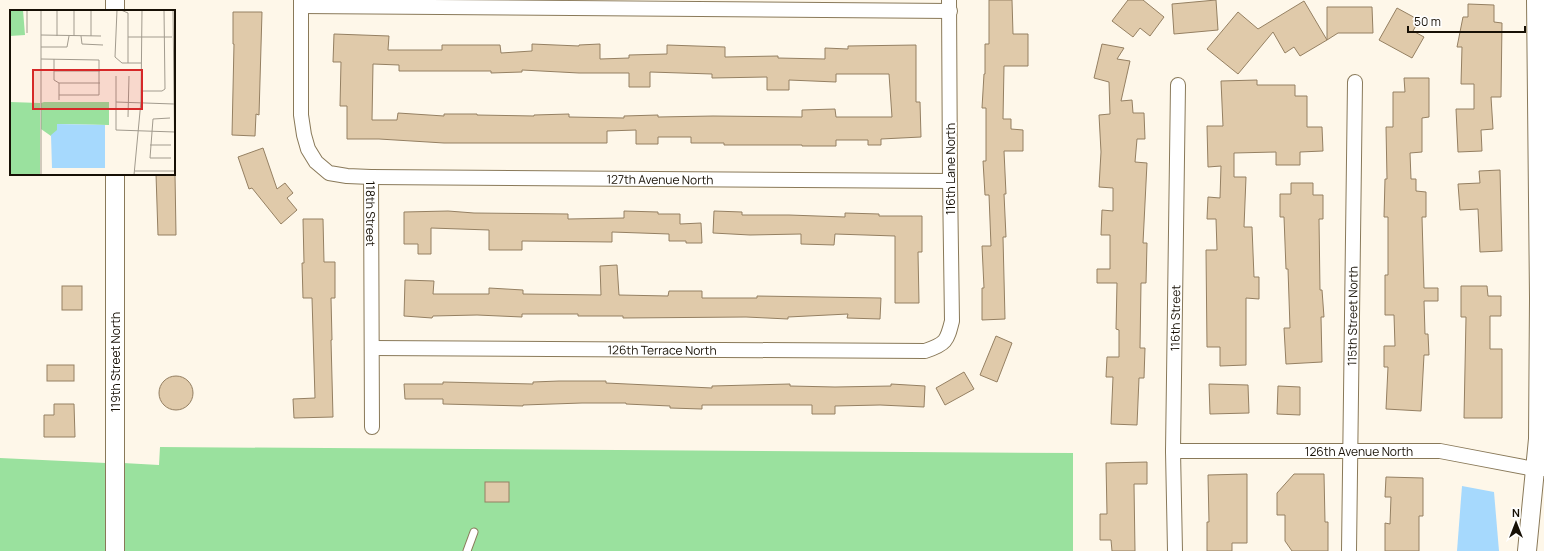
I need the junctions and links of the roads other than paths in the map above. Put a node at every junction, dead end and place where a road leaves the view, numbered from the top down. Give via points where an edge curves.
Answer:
1 (1536, 0) edge
2 (301, 3) edge
3 (950, 5) edge
4 (1355, 82) dead end
5 (1178, 85) dead end
6 (115, 175) edge
7 (371, 177) junction
8 (950, 181) junction
9 (1542, 298) edge
10 (948, 338) joint
11 (372, 348) junction
12 (372, 427) dead end
13 (1173, 451) junction
14 (1350, 452) junction
15 (1539, 469) edge
16 (474, 532) dead end
17 (114, 551) edge
18 (467, 551) edge
19 (1175, 551) edge
20 (1349, 551) edge
21 (1527, 551) edge

1 - 9 street
2 - 3 street
2 - 7 street, 118th Street via 301,115 308,149 316,162 329,173
3 - 8 street, 116th Lane North
4 - 14 street, 115th Street North
5 - 13 street, 116th Street
6 - 17 street, 119th Street North
7 - 8 street, 127th Avenue North
7 - 11 street, 118th Street
8 - 10 street, 116th Lane North via 952,321
9 - 15 street
10 - 11 street, 126th Terrace North via 939,346 926,351
11 - 12 street, 118th Street
13 - 14 street, 126th Avenue North
13 - 19 street, 116th Street
14 - 15 street, 126th Avenue North via 1440,451
14 - 20 street, 115th Street North
15 - 21 street
16 - 18 lane

